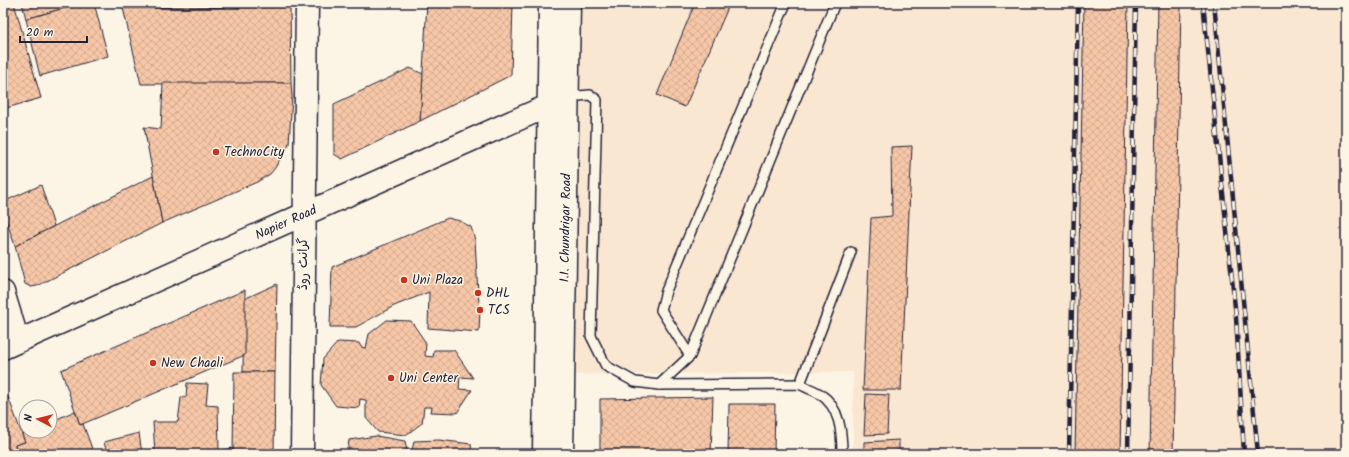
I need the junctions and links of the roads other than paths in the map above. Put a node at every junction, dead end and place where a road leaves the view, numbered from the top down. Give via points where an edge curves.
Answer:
1 (307, 3) edge
2 (550, 3) edge
3 (569, 3) edge
4 (786, 3) edge
5 (835, 3) edge
6 (558, 101) junction
7 (304, 215) junction
8 (851, 252) dead end
9 (3, 292) edge
10 (10, 344) edge
11 (690, 356) junction
12 (800, 384) junction
13 (659, 385) junction
14 (302, 454) edge
15 (544, 454) edge
16 (562, 454) edge
17 (842, 454) edge

1 - 7 main road, گرانٹ روڈ
2 - 6 main road, I.I. Chundrigar Road
3 - 6 main road, I.I. Chundrigar Road
4 - 11 lane via 666,291 661,310
5 - 11 lane
6 - 7 main road, Napier Road
6 - 13 lane via 590,95 596,100 590,336 606,366 635,382
6 - 15 main road, I.I. Chundrigar Road
6 - 16 main road, I.I. Chundrigar Road
7 - 10 main road, Napier Road
7 - 14 main road, گرانٹ روڈ
8 - 12 lane
9 - 10 main road
11 - 13 lane
12 - 13 lane
12 - 17 lane via 831,404 839,419

